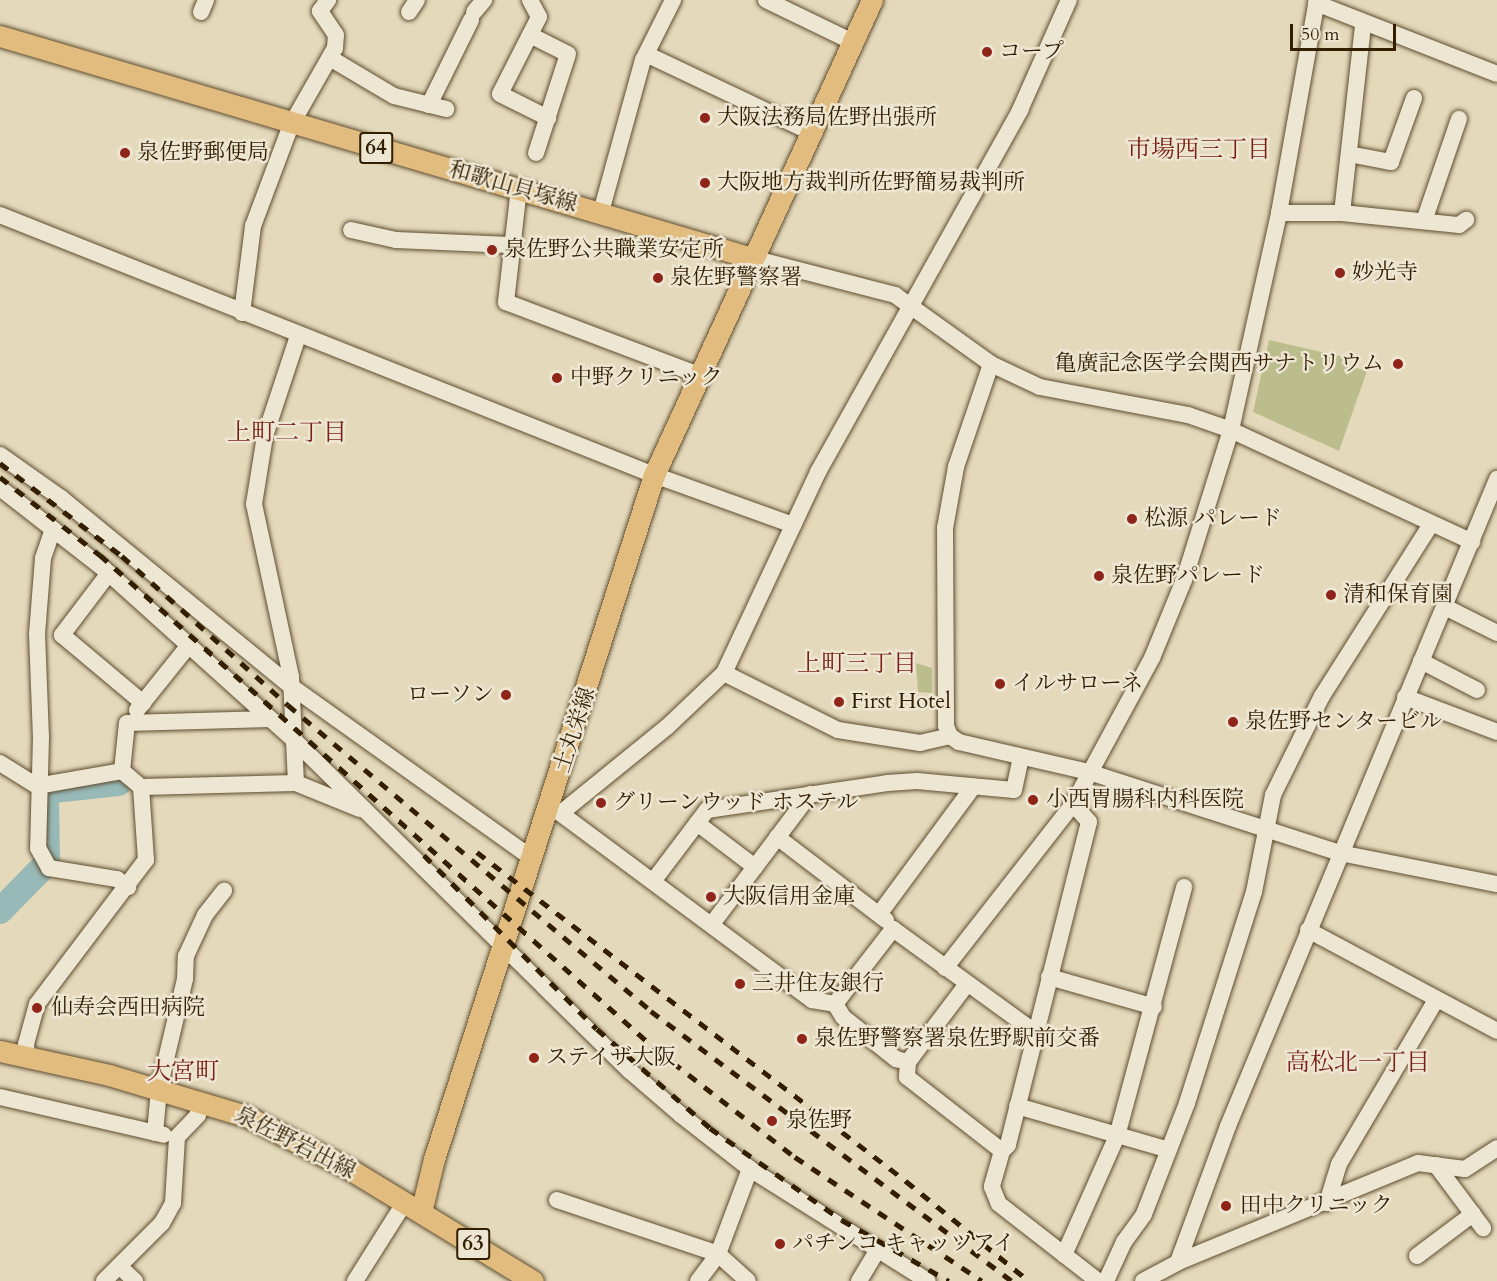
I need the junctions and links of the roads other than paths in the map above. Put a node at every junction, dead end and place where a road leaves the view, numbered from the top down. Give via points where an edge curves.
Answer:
1 (328, 0) edge
2 (530, 0) edge
3 (673, 0) edge
4 (766, 0) edge
5 (872, 0) edge
6 (1069, 0) edge
7 (1316, 2) edge
8 (476, 11) edge
9 (1363, 25) junction
10 (530, 35) junction
11 (0, 36) edge
12 (853, 42) junction
13 (646, 54) junction
14 (330, 58) junction
15 (1497, 74) edge
16 (1414, 98) dead end
17 (429, 105) junction
18 (446, 109) dead end
19 (548, 118) junction
20 (1459, 119) dead end
21 (291, 125) junction
22 (810, 132) junction
23 (536, 153) dead end
24 (1349, 154) junction
25 (519, 188) junction
26 (601, 212) junction
27 (1278, 213) junction
28 (1342, 213) junction
29 (0, 215) edge
30 (1466, 220) dead end
31 (1424, 221) junction
32 (351, 230) dead end
33 (512, 245) junction
34 (752, 258) junction
35 (911, 308) junction
36 (242, 313) junction
37 (298, 336) junction
38 (991, 364) junction
39 (699, 375) junction
40 (1231, 430) junction
41 (0, 455) edge
42 (654, 475) junction
43 (1497, 479) edge
44 (0, 488) edge
45 (1431, 524) junction
46 (793, 525) junction
47 (53, 529) junction
48 (1472, 542) junction
49 (109, 573) junction
50 (1445, 607) junction
51 (1497, 633) edge
52 (37, 634) junction
53 (62, 635) junction
54 (189, 645) junction
55 (1421, 661) junction
56 (724, 674) junction
57 (292, 687) junction
58 (1477, 690) dead end
59 (1405, 697) junction
60 (143, 703) junction
61 (270, 719) junction
62 (127, 723) junction
63 (1497, 732) edge
64 (950, 736) junction
65 (294, 740) junction
66 (1021, 758) junction
67 (0, 763) edge
68 (122, 771) junction
69 (1089, 772) junction
70 (296, 783) junction
71 (37, 786) junction
72 (141, 787) junction
73 (973, 787) junction
74 (810, 794) junction
75 (1072, 804) junction
76 (556, 809) junction
77 (367, 811) junction
78 (697, 823) junction
79 (1266, 828) junction
80 (777, 837) junction
81 (1340, 853) junction
82 (532, 858) junction
83 (755, 867) junction
84 (654, 880) junction
85 (1497, 884) edge
86 (129, 887) junction
87 (1184, 887) dead end
88 (224, 891) dead end
89 (880, 914) junction
90 (712, 924) junction
91 (893, 929) junction
92 (1308, 930) junction
93 (504, 944) junction
94 (945, 968) junction
95 (1049, 977) junction
96 (967, 984) junction
97 (1436, 1000) junction
98 (835, 1004) junction
99 (1154, 1006) junction
100 (1497, 1031) edge
101 (1035, 1032) junction
102 (0, 1052) edge
103 (27, 1058) junction
104 (908, 1062) junction
105 (159, 1089) junction
106 (0, 1097) edge
107 (199, 1102) junction
108 (1017, 1106) junction
109 (154, 1133) junction
110 (1117, 1136) junction
111 (177, 1137) junction
112 (1497, 1148) edge
113 (1169, 1150) junction
114 (1002, 1151) junction
115 (1436, 1165) junction
116 (750, 1169) junction
117 (557, 1200) dead end
118 (1327, 1203) junction
119 (413, 1207) junction
120 (1473, 1214) junction
121 (1483, 1228) dead end
122 (878, 1251) junction
123 (718, 1254) junction
124 (1064, 1255) junction
125 (1417, 1256) dead end
126 (1179, 1262) junction
127 (119, 1266) junction
128 (526, 1279) edge
129 (104, 1281) edge
130 (135, 1281) edge
131 (355, 1281) edge
132 (698, 1281) edge
133 (748, 1281) edge
134 (859, 1281) edge
135 (928, 1281) edge
136 (1098, 1281) edge
137 (1106, 1281) edge
138 (1143, 1281) edge

1 - 14 street via 320,11 336,35
2 - 10 street via 539,17
3 - 13 street
4 - 12 street
5 - 12 main road
6 - 35 street via 1020,110
7 - 9 street
7 - 27 street
8 - 17 street
9 - 15 street
9 - 24 street
10 - 19 street via 568,54
10 - 19 street via 500,94
11 - 21 main road, 和歌山貝塚線 / 64
12 - 22 main road
13 - 22 street
13 - 26 street
14 - 17 street via 394,96
14 - 21 street
16 - 24 street via 1391,162
17 - 18 street
19 - 23 street
20 - 31 street
21 - 25 main road, 和歌山貝塚線 / 64
21 - 36 street via 253,226
22 - 34 main road
24 - 28 street
25 - 26 main road, 和歌山貝塚線 / 64
25 - 33 street
26 - 34 main road, 和歌山貝塚線 / 64
27 - 28 street
27 - 40 street
28 - 31 street
29 - 36 street
30 - 31 street via 1459,225
32 - 33 street via 396,240
33 - 39 street via 506,302
34 - 35 street via 895,295
34 - 39 main road, 土丸栄線
35 - 38 street
35 - 46 street via 818,472
36 - 37 street
37 - 42 street
37 - 57 street via 265,436 254,504
38 - 40 street via 1040,387 1188,415
38 - 64 street via 956,467 945,528 946,726
39 - 42 main road, 土丸栄線
40 - 45 street
40 - 69 street via 1184,580 1152,658
41 - 57 street via 61,498
42 - 46 street
42 - 76 main road, 土丸栄線
43 - 48 street
44 - 47 street
45 - 48 street
45 - 79 street via 1322,696 1274,795
46 - 56 street
47 - 49 street
47 - 52 street via 43,558
48 - 50 street
49 - 53 street
49 - 54 street
50 - 51 street
50 - 55 street
52 - 53 street
52 - 71 street via 41,737
53 - 60 street
54 - 60 street
54 - 61 street
55 - 58 street
55 - 59 street
56 - 64 street via 838,730 920,743
56 - 76 street via 667,727
57 - 65 street
57 - 82 street
59 - 63 street
59 - 81 street
60 - 62 street
61 - 62 street
61 - 65 street
62 - 68 street
64 - 66 street via 959,742
65 - 70 street
65 - 77 street
66 - 69 street
66 - 73 street via 1014,790
67 - 71 street
68 - 71 street
68 - 72 street
69 - 75 street
69 - 79 street
70 - 72 street
70 - 77 street
71 - 86 street via 38,848 46,865 117,879
72 - 86 street via 146,860
73 - 74 street via 917,781
73 - 89 street
74 - 78 street via 707,810
74 - 80 street
75 - 94 street
75 - 95 street via 1089,822
76 - 82 main road, 土丸栄線
76 - 84 street
77 - 93 street
78 - 83 street
78 - 84 street
79 - 81 street
79 - 113 street via 1254,892
80 - 83 street
80 - 89 street
81 - 85 street
81 - 92 street
82 - 93 main road, 土丸栄線
83 - 90 street
84 - 90 street
86 - 103 street via 37,1004 26,1044
87 - 99 street
88 - 105 street via 205,915 186,956 185,978
89 - 91 street
90 - 98 street via 813,1001
91 - 94 street
91 - 98 street
92 - 97 street
92 - 126 street via 1228,1126
93 - 116 street via 630,1071
93 - 119 main road, 土丸栄線 via 434,1159
94 - 96 street
95 - 99 street
95 - 101 street
96 - 101 street via 981,989
96 - 104 street
97 - 100 street
97 - 118 street via 1339,1164
98 - 104 street via 843,1017 897,1059
99 - 110 street
101 - 108 street
102 - 103 main road, 泉佐野岩出線 / 63
103 - 105 main road, 泉佐野岩出線 / 63
104 - 114 street via 907,1077
105 - 107 main road, 泉佐野岩出線 / 63
105 - 109 street
106 - 109 street
107 - 111 street via 198,1115
107 - 119 main road, 泉佐野岩出線 / 63 via 260,1122
108 - 110 street
108 - 114 street via 1008,1145
109 - 111 street
110 - 113 street
110 - 124 street
111 - 127 street via 174,1203 162,1223
112 - 115 street via 1465,1168
113 - 137 street via 1144,1214 1124,1242
114 - 124 street via 992,1187 999,1204
115 - 118 street via 1418,1163
115 - 120 street
116 - 122 street
116 - 123 street
117 - 123 street
118 - 126 street
119 - 128 main road, 泉佐野岩出線 / 63
119 - 131 street
120 - 121 street
120 - 125 street
122 - 134 street
122 - 135 street
123 - 132 street
123 - 133 street
124 - 136 street
126 - 138 street
127 - 129 street
127 - 130 street

